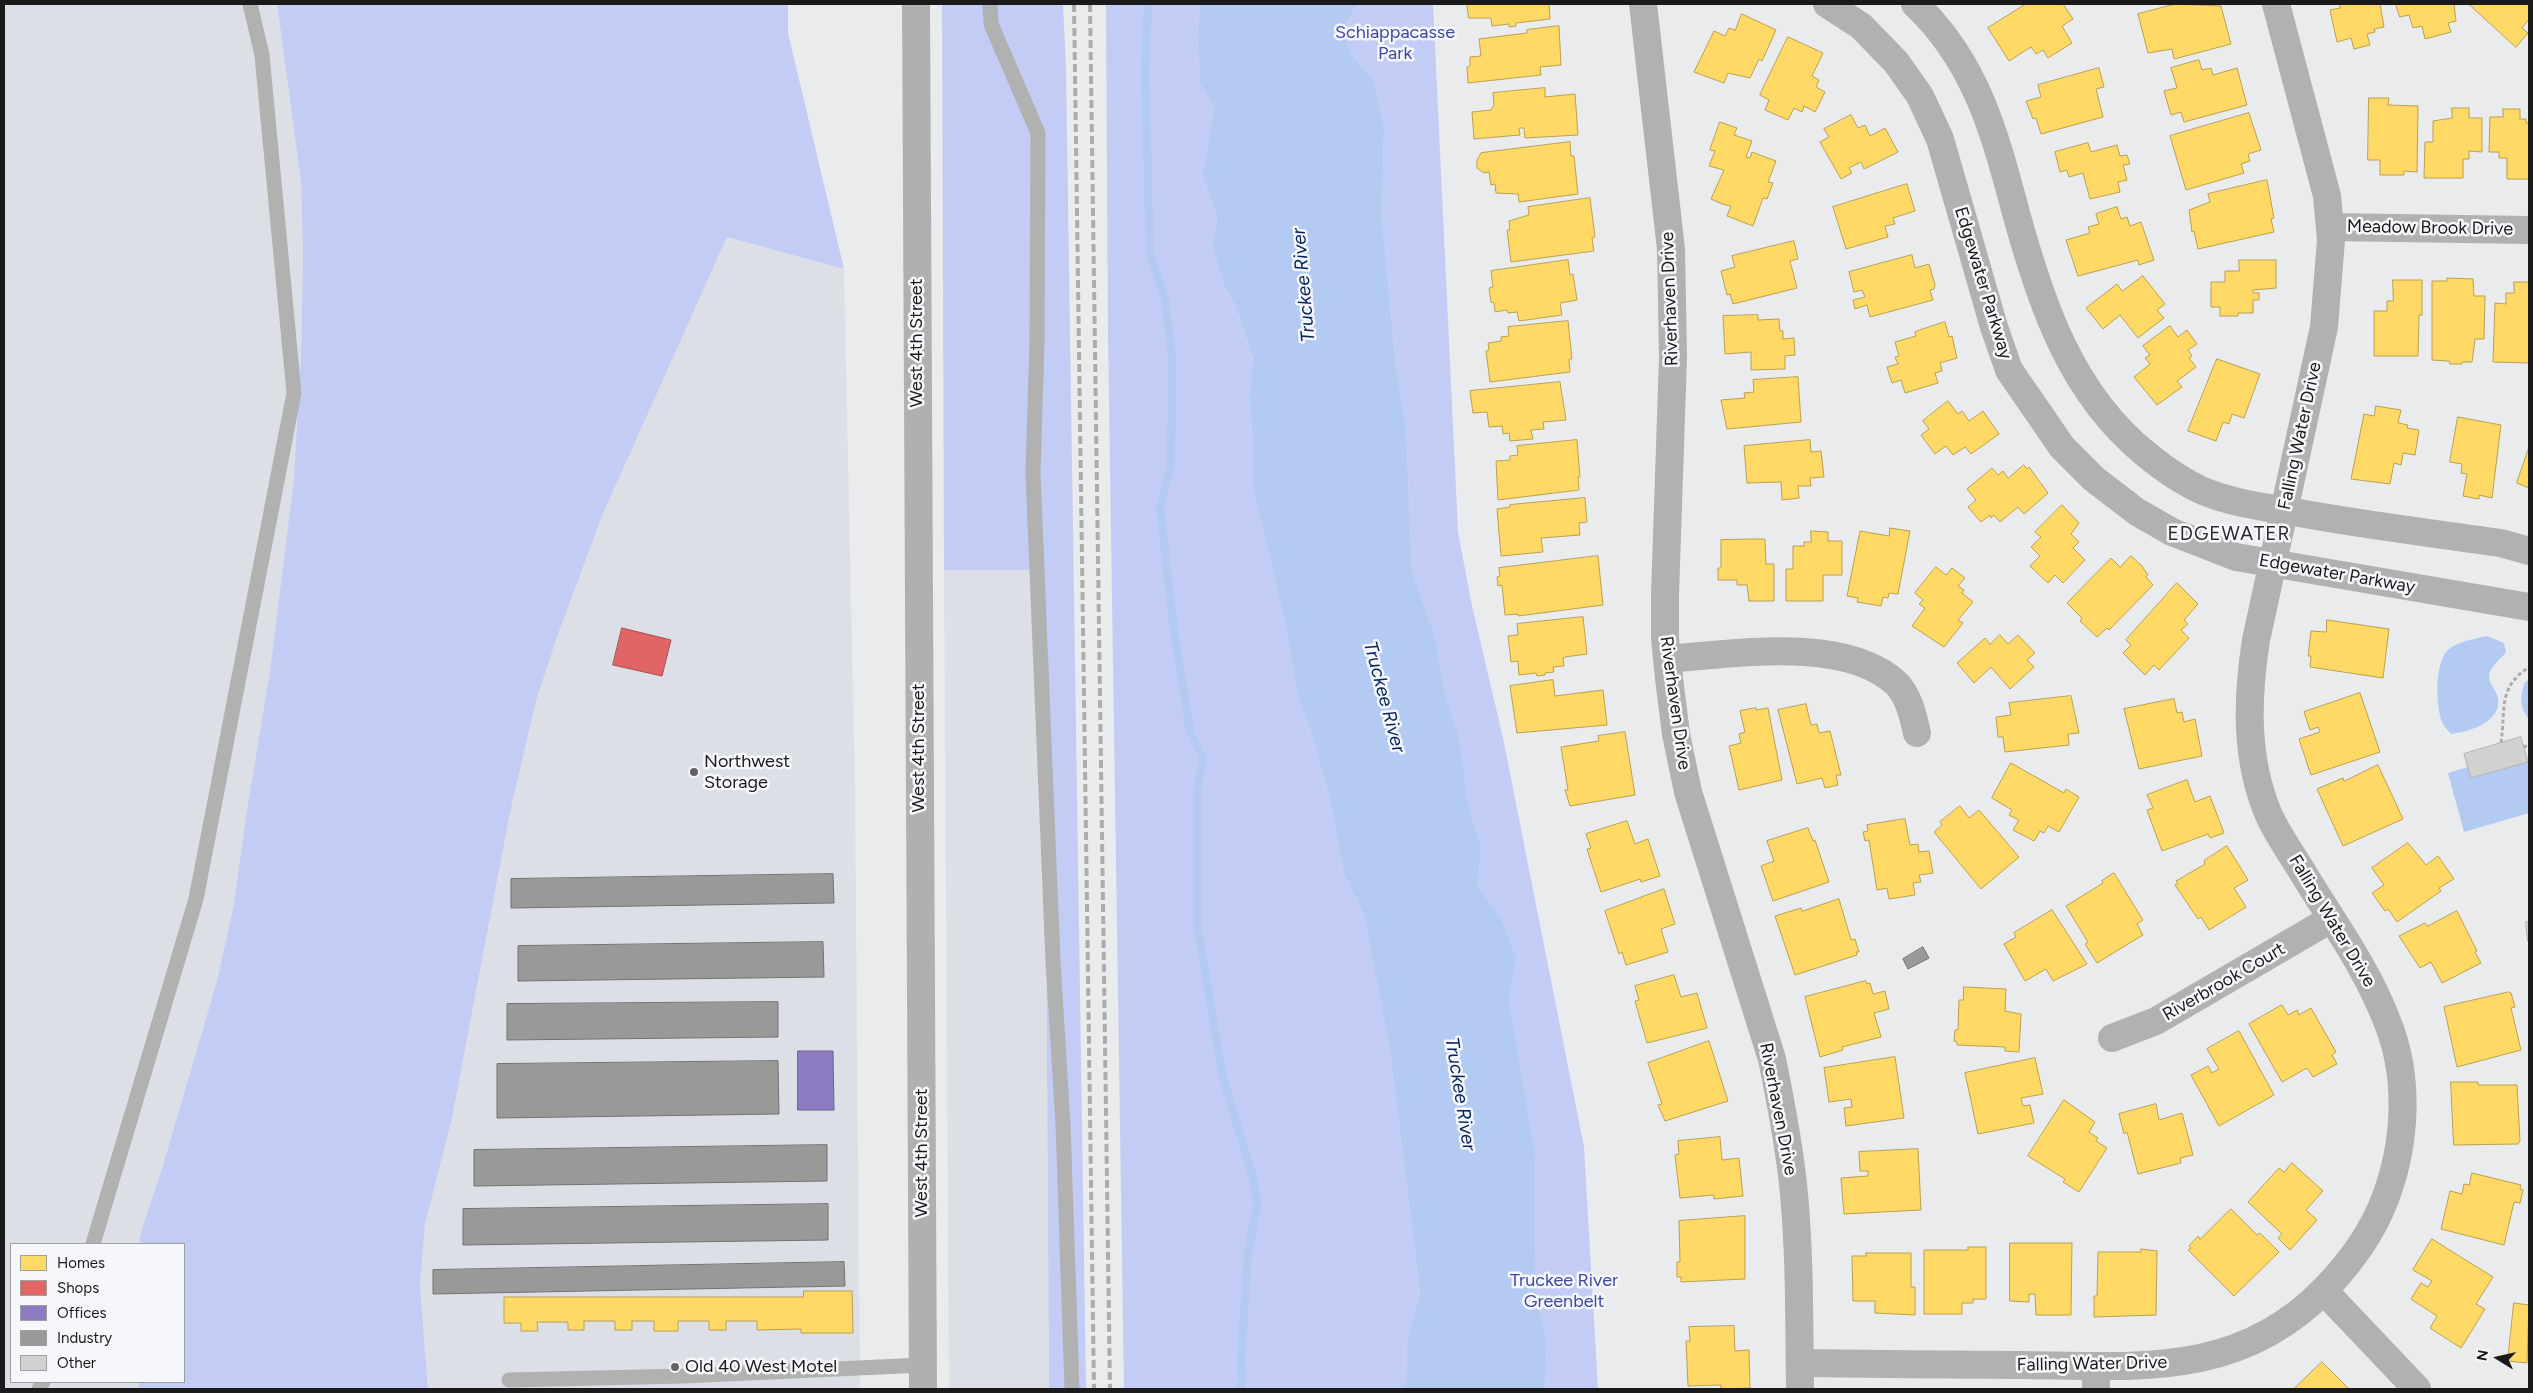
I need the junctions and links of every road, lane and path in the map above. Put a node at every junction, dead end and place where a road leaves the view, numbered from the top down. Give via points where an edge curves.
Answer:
1 (250, 4) edge
2 (909, 4) edge
3 (916, 4) edge
4 (990, 4) edge
5 (1643, 4) edge
6 (1827, 4) edge
7 (1915, 4) edge
8 (2276, 4) edge
9 (915, 106) junction
10 (2330, 226) junction
11 (2529, 230) edge
12 (2284, 510) junction
13 (2529, 551) edge
14 (2274, 564) junction
15 (2529, 607) edge
16 (1667, 658) junction
17 (2529, 666) edge
18 (1917, 733) dead end
19 (2500, 743) dead end
20 (2523, 746) dead end
21 (2529, 747) edge
22 (2331, 919) junction
23 (2112, 1038) dead end
24 (93, 1243) edge
25 (2324, 1291) junction
26 (1800, 1376) edge
27 (923, 1377) edge
28 (2096, 1378) edge
29 (509, 1380) dead end
30 (1072, 1389) edge
31 (2417, 1389) edge

1 - 24 lane via 262,55 294,393 196,899
2 - 9 main road, West 4th Street
3 - 9 main road, West 4th Street
4 - 30 lane via 992,24 1038,133 1033,473
5 - 16 street, Riverhaven Drive via 1671,257 1673,357 1665,595
6 - 14 street, Edgewater Parkway via 1861,26 1896,62 1920,96 1940,140 1994,327 2010,370 2062,447 2094,479 2137,512 2172,532 2236,557
7 - 12 street via 1962,61 1981,97 2045,309 2070,364 2099,407 2132,443 2166,470 2228,500
8 - 10 street, Falling Water Drive via 2327,196
9 - 27 main road, West 4th Street
10 - 11 street, Meadow Brook Drive
10 - 12 street, Falling Water Drive via 2329,286 2324,327
12 - 13 street via 2501,543
12 - 14 street, Falling Water Drive
14 - 15 street, Edgewater Parkway
14 - 22 street, Falling Water Drive via 2256,640 2249,687 2249,729 2255,773 2269,814
16 - 18 street via 1806,651 1862,663 1898,685 1911,706
16 - 26 street, Riverhaven Drive via 1676,734 1688,792 1772,1059 1780,1098 1794,1194 1799,1264
17 - 19 path via 2511,681 2505,695
20 - 21 path
22 - 23 street, Riverbrook Court via 2156,1021
22 - 25 street, Falling Water Drive via 2367,977 2388,1023 2399,1065 2403,1110 2399,1150 2390,1186 2376,1221 2346,1268
25 - 28 street, Falling Water Drive via 2285,1324 2252,1343 2209,1358
25 - 31 street
26 - 28 street, Falling Water Drive
27 - 29 lane via 684,1376

